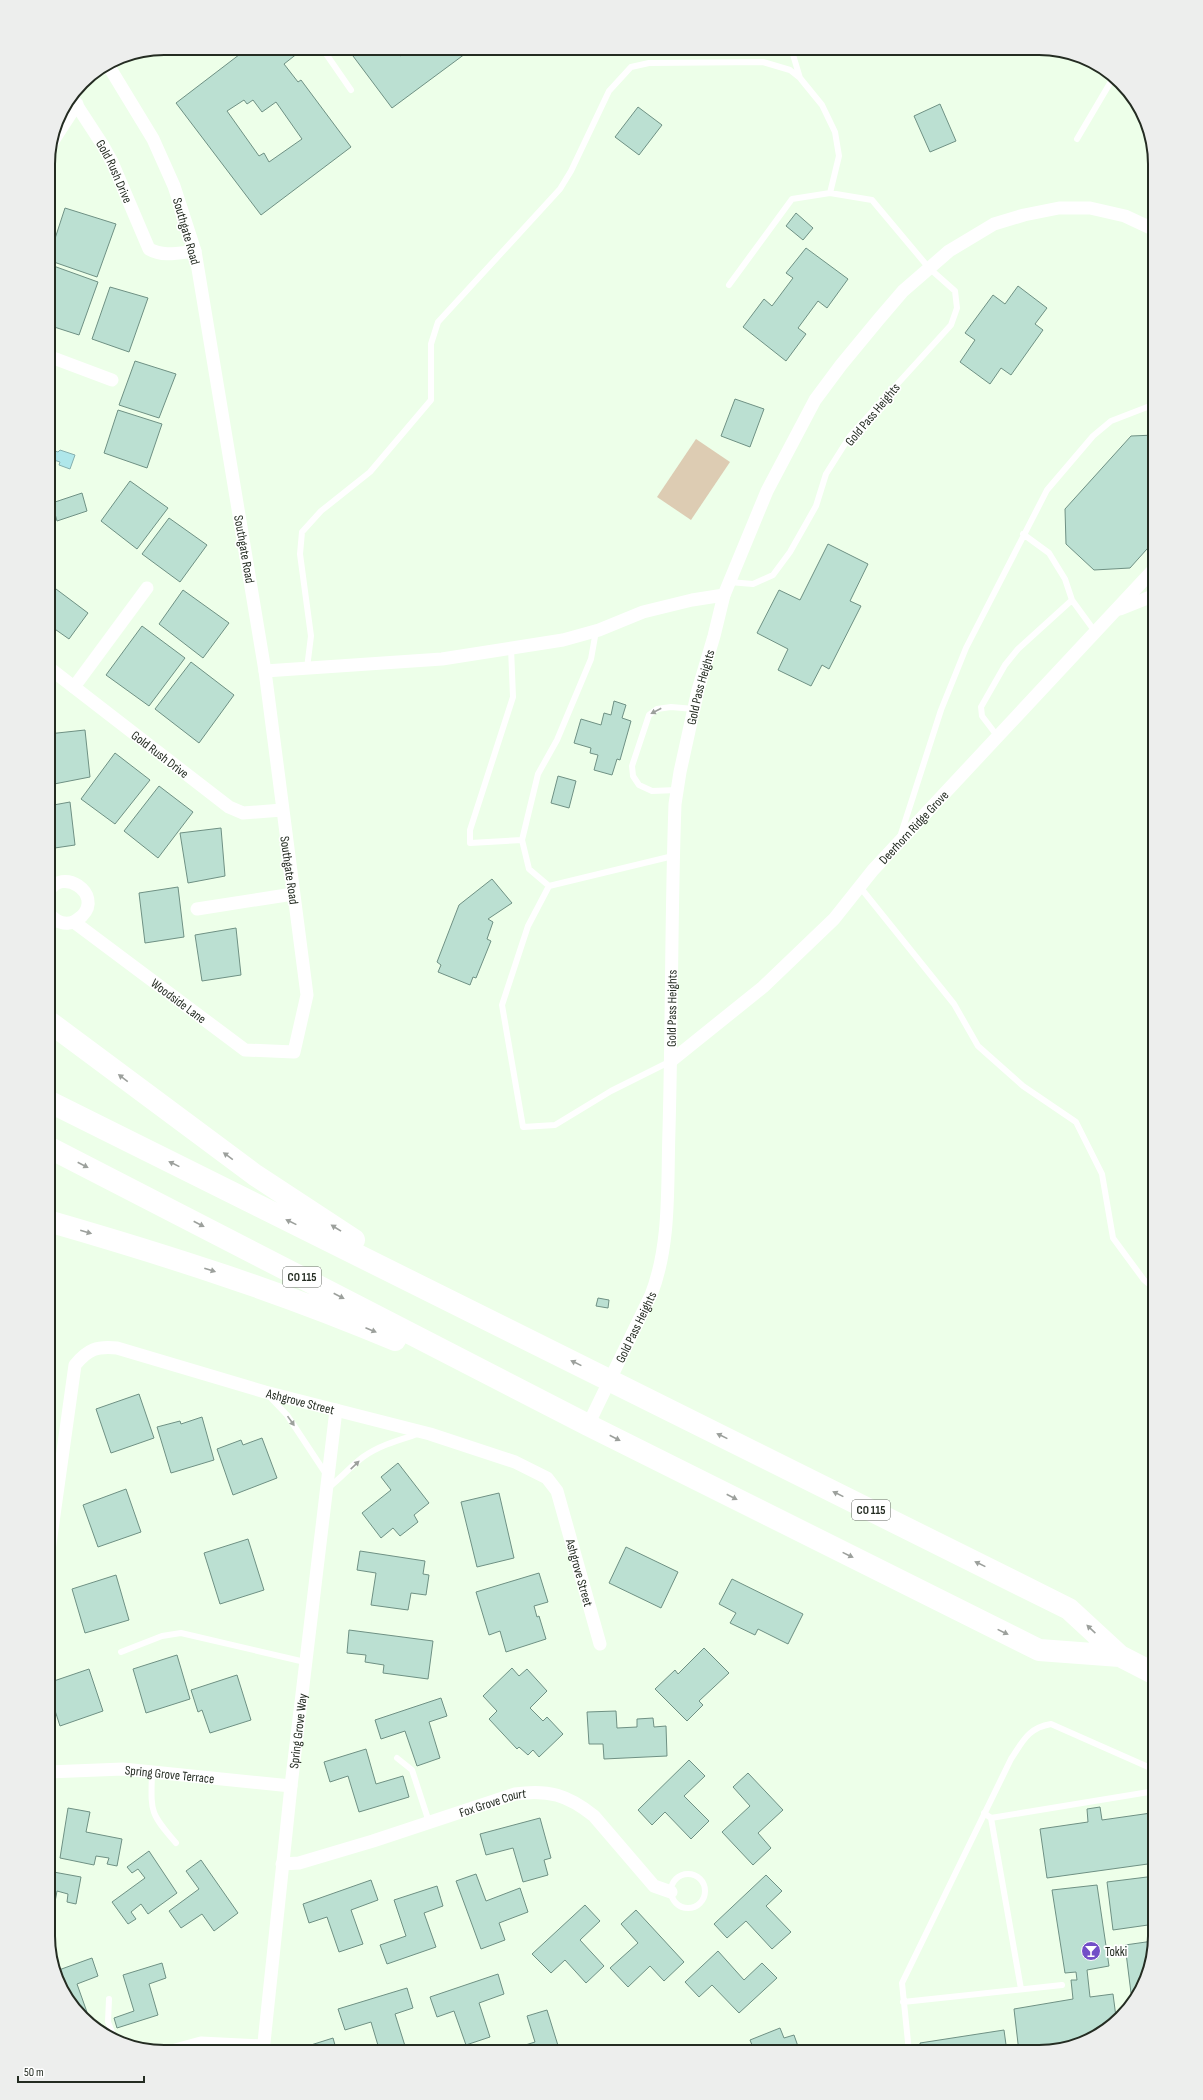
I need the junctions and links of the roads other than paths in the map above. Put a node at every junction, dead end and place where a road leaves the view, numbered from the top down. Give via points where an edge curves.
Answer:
1 (327, 55) edge
2 (793, 55) edge
3 (111, 70) edge
4 (800, 78) junction
5 (1111, 82) edge
6 (351, 90) dead end
7 (75, 103) edge
8 (1078, 139) dead end
9 (830, 193) junction
10 (1148, 227) edge
11 (194, 251) junction
12 (929, 268) junction
13 (729, 285) dead end
14 (55, 359) edge
15 (112, 380) dead end
16 (1148, 407) edge
17 (1024, 534) junction
18 (1148, 576) edge
19 (729, 582) junction
20 (147, 588) dead end
21 (724, 595) junction
22 (1148, 598) edge
23 (1072, 600) junction
24 (1117, 611) junction
25 (596, 631) junction
26 (1096, 633) junction
27 (511, 648) junction
28 (307, 668) junction
29 (265, 670) junction
30 (55, 672) edge
31 (74, 686) junction
32 (694, 709) junction
33 (998, 737) junction
34 (677, 790) junction
35 (282, 810) junction
36 (522, 840) junction
37 (897, 844) junction
38 (673, 856) junction
39 (55, 885) edge
40 (549, 886) junction
41 (860, 887) junction
42 (294, 894) junction
43 (197, 909) dead end
44 (55, 919) edge
45 (74, 922) junction
46 (55, 1027) edge
47 (294, 1052) joint
48 (671, 1061) junction
49 (55, 1105) edge
50 (55, 1151) edge
51 (55, 1223) edge
52 (1148, 1283) edge
53 (464, 1308) junction
54 (611, 1380) junction
55 (265, 1392) junction
56 (556, 1408) junction
57 (336, 1410) junction
58 (588, 1425) junction
59 (423, 1433) junction
60 (327, 1476) junction
61 (325, 1490) junction
62 (55, 1508) edge
63 (600, 1644) dead end
64 (121, 1652) dead end
65 (1120, 1656) junction
66 (305, 1662) junction
67 (1148, 1670) edge
68 (396, 1758) dead end
69 (1148, 1767) edge
70 (55, 1772) edge
71 (152, 1772) junction
72 (291, 1786) junction
73 (1148, 1792) edge
74 (984, 1813) junction
75 (990, 1818) junction
76 (429, 1822) junction
77 (176, 1843) dead end
78 (282, 1864) junction
79 (671, 1892) junction
80 (1062, 1985) dead end
81 (1020, 1989) junction
82 (109, 1999) dead end
83 (902, 2002) junction
84 (112, 2032) edge
85 (194, 2045) edge
86 (222, 2045) edge
87 (263, 2045) edge
88 (908, 2045) edge

1 - 6 lane
2 - 4 lane
3 - 11 street, Southgate Road via 153,139 174,186
4 - 9 lane via 822,105 835,132 839,156
4 - 28 lane via 790,70 764,62 649,63 630,66 609,91 560,189 438,322 431,344 431,400 370,472 321,511 302,532 300,554 311,636
5 - 8 lane
7 - 11 street, Gold Rush Drive via 112,162 148,249 156,254
9 - 12 lane via 872,200
9 - 13 lane via 792,199
10 - 12 street, Gold Pass Heights via 1125,216 1090,208 1059,208 994,224 949,251
11 - 29 street, Southgate Road
12 - 19 street, Gold Pass Heights via 903,291 879,318 815,400 766,491
12 - 19 lane, Gold Pass Heights via 955,292 956,308 951,324 850,436 826,474 816,506 790,552 773,575 753,584
14 - 15 street
16 - 17 lane via 1111,421 1093,436 1047,490
17 - 23 lane via 1050,553 1066,579
17 - 37 lane via 963,655 941,710
18 - 24 street
19 - 21 street, Gold Pass Heights
20 - 31 street
21 - 25 street via 643,612
21 - 32 street, Gold Pass Heights
22 - 24 street, Deerhorn Ridge Grove
23 - 26 lane
23 - 33 lane via 1018,649 1005,665 981,707 982,716
24 - 26 street, Deerhorn Ridge Grove
25 - 27 street via 563,640
25 - 36 lane via 591,659 557,740 538,774
26 - 33 street, Deerhorn Ridge Grove
27 - 28 street via 442,659
27 - 36 lane via 513,697 470,830 470,842
28 - 29 street
29 - 35 street, Southgate Road
30 - 31 street, Gold Rush Drive
31 - 35 street, Gold Rush Drive via 229,807 243,813
32 - 34 street, Gold Pass Heights
32 -> 34 lane via 671,707 657,709 649,715 632,766 633,776 639,785 652,791
33 - 37 street, Deerhorn Ridge Grove
34 - 38 street, Gold Pass Heights
35 - 42 street, Southgate Road
36 - 40 lane via 529,869
37 - 41 street, Deerhorn Ridge Grove
38 - 40 lane
38 - 48 street, Gold Pass Heights
39 - 45 street via 64,881 83,889 88,899 87,906 85,913
40 - 48 lane via 528,926 502,1005 523,1127 556,1125 611,1091
41 - 48 street, Deerhorn Ridge Grove via 834,919 763,987
41 - 52 lane via 954,1004 978,1046 1024,1086 1076,1122 1102,1174 1113,1238
42 - 43 street
42 - 47 street, Southgate Road via 307,995
44 - 45 street via 60,922
45 - 47 street, Woodside Lane via 245,1050
53 -> 46 highway via 255,1175
48 - 54 street, Gold Pass Heights via 666,1218 657,1277
53 -> 49 highway, CO 115
50 -> 56 highway, CO 115
51 -> 56 highway via 222,1274 327,1311
54 -> 53 highway, CO 115
54 - 58 street, Gold Pass Heights
65 -> 54 highway, CO 115 via 1069,1608
55 - 57 street, Ashgrove Street
55 -> 60 lane via 286,1415
55 - 62 street, Ashgrove Street via 117,1348 104,1347 92,1350 83,1355 76,1365
56 - 58 highway, CO 115
57 - 59 street, Ashgrove Street
57 - 60 street, Spring Grove Way
58 -> 65 highway, CO 115 via 1039,1650
61 -> 59 lane via 375,1450 388,1443
59 - 63 street, Ashgrove Street via 515,1462 547,1478 553,1484 558,1491
60 - 61 street, Spring Grove Way
61 - 66 street, Spring Grove Way
64 - 66 lane via 162,1636 180,1633
65 - 67 highway, CO 115
66 - 72 street, Spring Grove Way
68 - 76 lane via 412,1770
69 - 74 lane via 1051,1724 1038,1726 1028,1734 1011,1759
70 - 71 street, Spring Grove Terrace via 122,1769
71 - 72 street, Spring Grove Terrace
71 - 77 lane via 153,1814
72 - 78 street, Spring Grove Way
73 - 75 lane
74 - 75 lane
74 - 83 lane via 902,1983
75 - 81 lane
76 - 78 street, Fox Grove Court via 299,1863
76 - 79 street, Fox Grove Court via 515,1794 539,1791 562,1796 594,1816 654,1886
78 - 87 street, Spring Grove Way
79 - 79 lane via 678,1905 688,1908 699,1905 706,1889 701,1878 685,1874 673,1882
80 - 81 lane
81 - 83 lane
82 - 84 lane via 108,2022
83 - 88 lane
85 - 86 street

